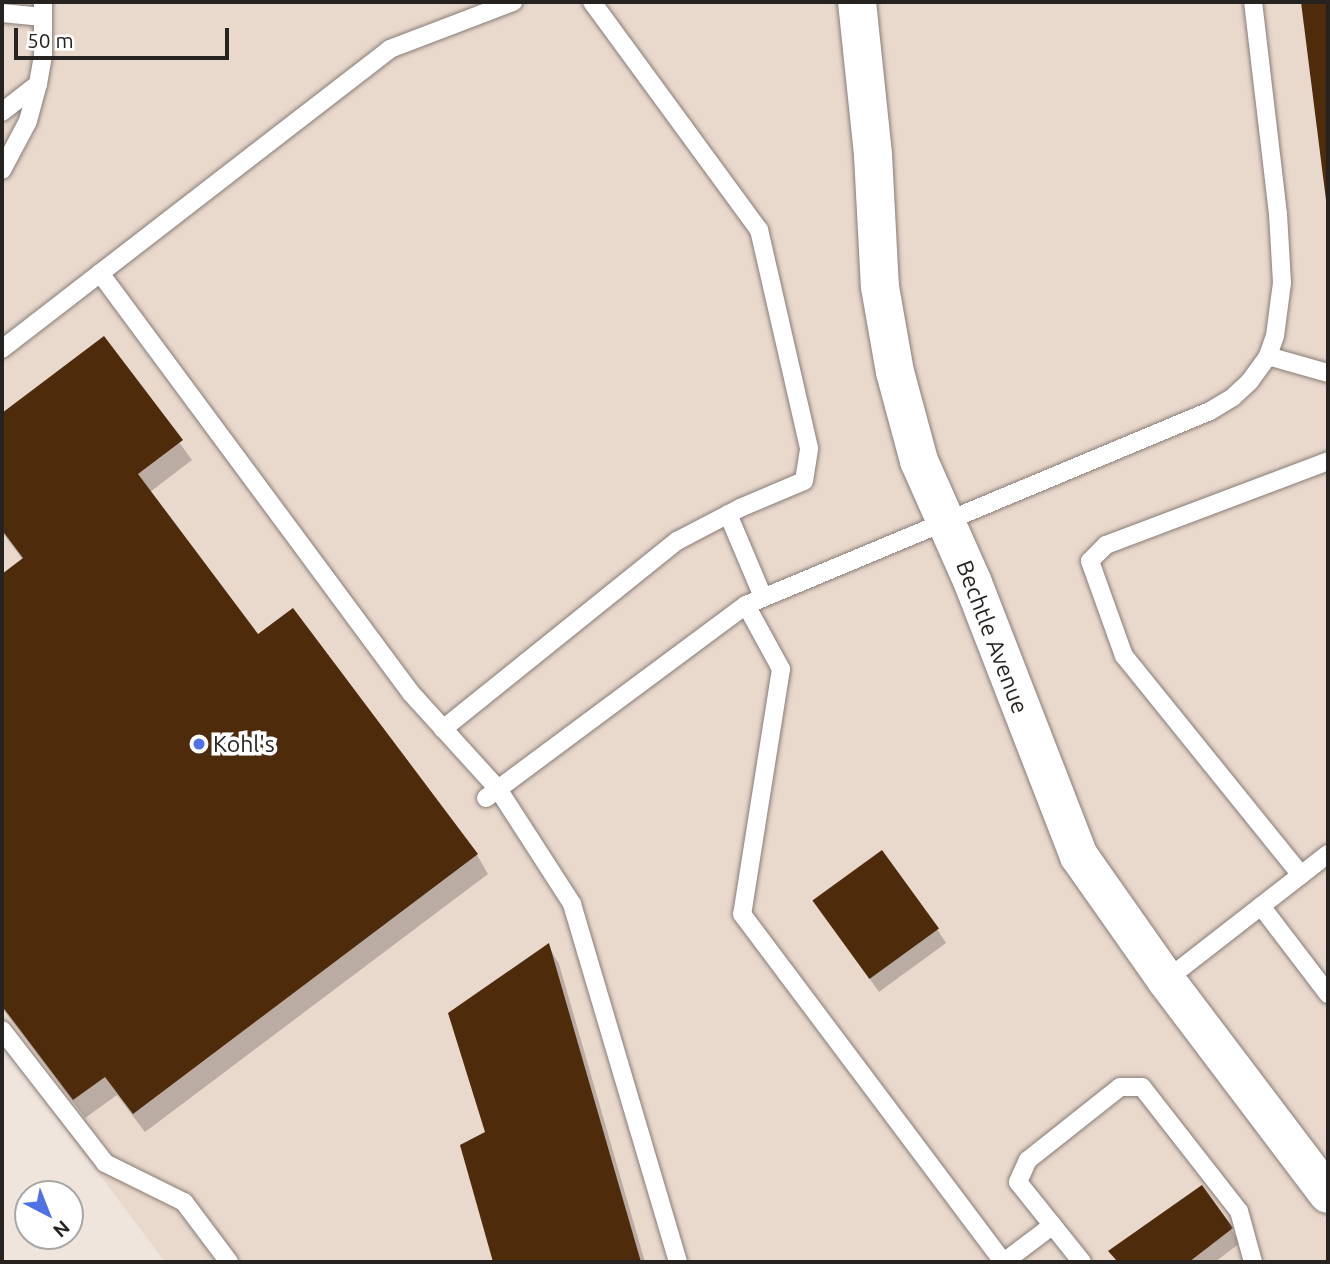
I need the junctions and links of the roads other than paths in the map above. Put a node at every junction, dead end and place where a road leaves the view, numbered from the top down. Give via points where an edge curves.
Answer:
1 (513, 2) edge
2 (592, 2) edge
3 (857, 2) edge
4 (1253, 2) edge
5 (43, 9) edge
6 (2, 13) edge
7 (38, 84) junction
8 (2, 112) edge
9 (2, 170) edge
10 (100, 272) junction
11 (2, 349) edge
12 (1268, 356) junction
13 (1328, 373) edge
14 (1328, 461) edge
15 (728, 514) junction
16 (946, 521) junction
17 (763, 597) junction
18 (746, 605) junction
19 (443, 729) junction
20 (492, 793) junction
21 (1328, 854) edge
22 (1301, 875) junction
23 (1261, 906) junction
24 (1166, 980) junction
25 (1328, 994) edge
26 (2, 1030) edge
27 (1328, 1194) edge
28 (1053, 1225) junction
29 (229, 1262) edge
30 (678, 1262) edge
31 (1004, 1262) edge
32 (1082, 1262) edge
33 (1252, 1262) edge

1 - 10 lane via 390,49
2 - 15 lane via 759,230 809,448 804,481
3 - 16 street, Bechtle Avenue via 873,155 880,287 895,372 919,461
4 - 12 lane via 1282,283
5 - 6 lane
5 - 7 lane
7 - 8 lane
7 - 9 lane via 28,121
10 - 11 lane
10 - 19 lane via 411,693
12 - 13 lane
12 - 16 lane via 1250,381 1210,411
14 - 22 lane via 1106,545 1090,561 1124,656
15 - 17 lane
15 - 19 lane via 677,541
16 - 17 lane
16 - 24 street, Bechtle Avenue via 1079,856
17 - 18 lane
18 - 20 lane
18 - 31 lane via 781,669 742,914
19 - 20 lane
20 - 30 lane via 572,904
21 - 22 lane
22 - 23 lane
23 - 24 lane
23 - 25 lane
24 - 27 street, Bechtle Avenue
26 - 29 lane via 105,1163 184,1202
28 - 31 lane
28 - 32 lane
28 - 33 lane via 1018,1182 1028,1160 1120,1087 1142,1087 1239,1212

